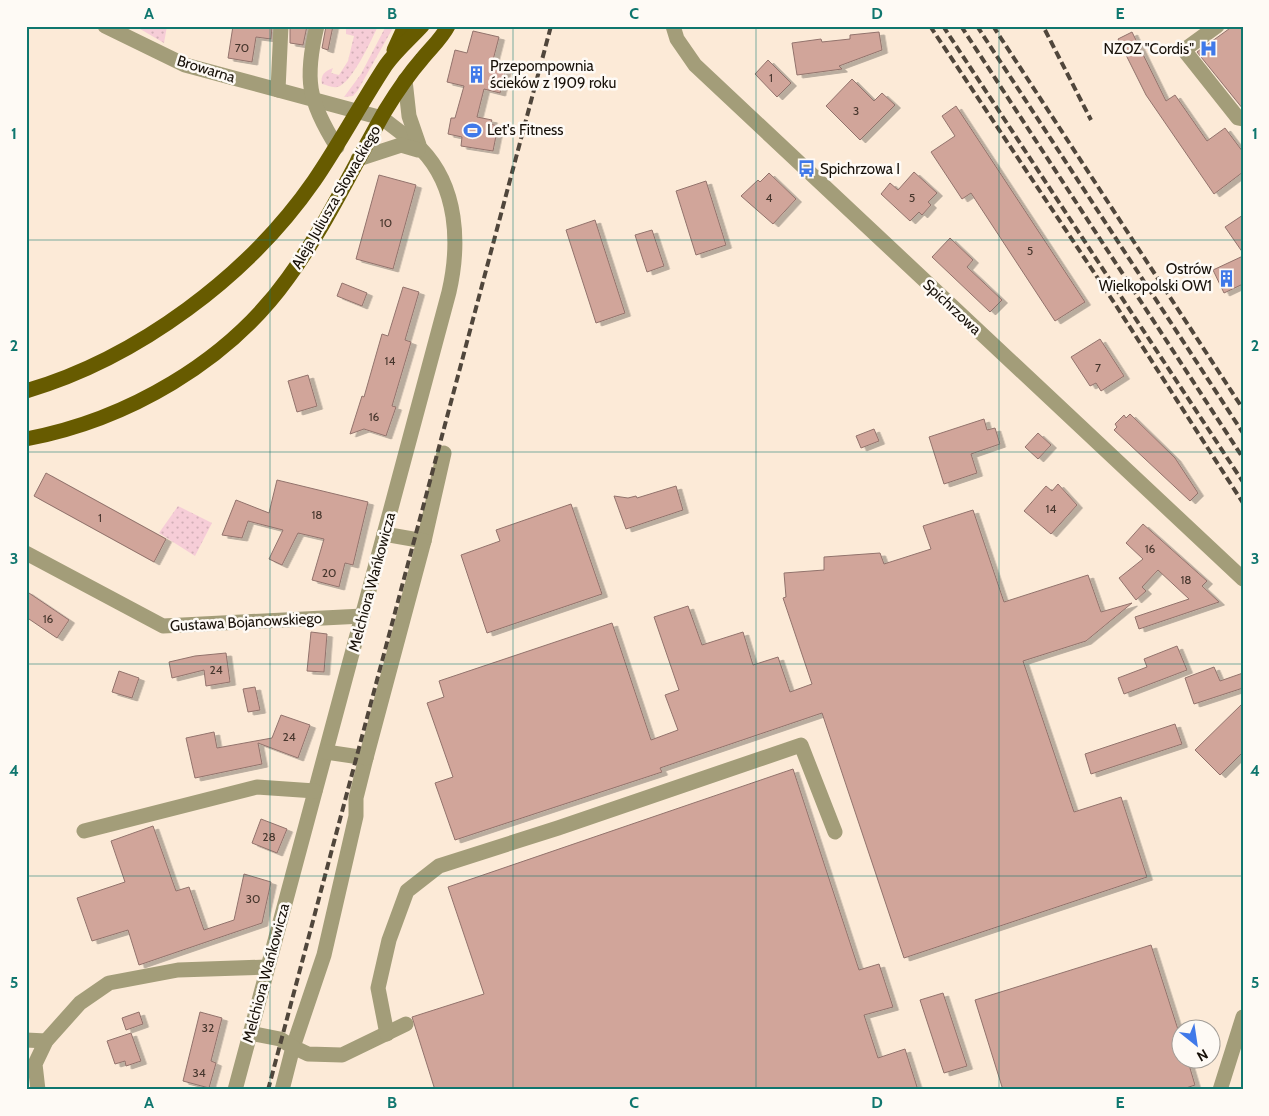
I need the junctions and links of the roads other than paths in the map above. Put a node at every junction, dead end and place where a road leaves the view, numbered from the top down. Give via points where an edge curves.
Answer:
1 (105, 26) edge
2 (280, 26) edge
3 (317, 26) edge
4 (405, 26) edge
5 (422, 26) edge
6 (673, 26) edge
7 (1217, 26) edge
8 (449, 28) edge
9 (387, 64) junction
10 (405, 80) junction
11 (278, 90) junction
12 (312, 98) junction
13 (359, 111) junction
14 (382, 118) junction
15 (1243, 119) edge
16 (337, 147) junction
17 (422, 151) junction
18 (358, 159) junction
19 (26, 391) edge
20 (26, 440) edge
21 (444, 453) dead end
22 (384, 534) junction
23 (424, 541) junction
24 (26, 553) edge
25 (1243, 579) edge
26 (363, 616) junction
27 (326, 752) junction
28 (366, 758) junction
29 (315, 790) junction
30 (84, 831) dead end
31 (835, 832) dead end
32 (267, 967) junction
33 (1243, 1017) edge
34 (406, 1024) dead end
35 (250, 1032) junction
36 (387, 1034) junction
37 (26, 1040) edge
38 (46, 1041) junction
39 (293, 1047) junction
40 (38, 1090) edge
41 (235, 1090) edge
42 (282, 1090) edge
43 (1220, 1090) edge

1 - 11 street, Browarna via 185,65
2 - 11 street
3 - 12 street via 309,57
4 - 9 main road
5 - 9 main road, Aleja Juliusza Słowackiego
6 - 25 street, Spichrzowa via 677,39 695,65
7 - 15 street via 1184,50 1238,118
8 - 10 main road, Aleja Juliusza Słowackiego
9 - 13 main road, Aleja Juliusza Słowackiego
10 - 14 main road, Aleja Juliusza Słowackiego
10 - 17 street via 411,122
11 - 12 street, Browarna
12 - 13 street, Browarna
12 - 16 street
13 - 14 street, Melchiora Wańkowicza
13 - 16 main road, Aleja Juliusza Słowackiego
14 - 17 street, Melchiora Wańkowicza
14 - 18 main road, Aleja Juliusza Słowackiego
16 - 19 main road, Aleja Juliusza Słowackiego via 313,183 268,236 199,300 124,349
17 - 18 street via 401,145
17 - 22 street, Melchiora Wańkowicza via 450,201 455,238 454,269
18 - 20 main road, Aleja Juliusza Słowackiego via 309,248 287,280 260,312 215,353 179,379 126,408
21 - 23 street
22 - 23 street
22 - 26 street, Melchiora Wańkowicza
23 - 28 street
24 - 26 street, Gustawa Bojanowskiego via 163,626
26 - 27 street, Melchiora Wańkowicza
27 - 28 street
27 - 29 street, Melchiora Wańkowicza
28 - 39 street via 324,955
29 - 30 street via 257,786
29 - 32 street, Melchiora Wańkowicza
31 - 36 street via 801,745 440,866 408,891 390,940 378,988
32 - 35 street, Melchiora Wańkowicza
32 - 38 street via 178,970 109,983 80,1003
33 - 43 street
34 - 36 street
35 - 39 street via 280,1039
35 - 41 street, Melchiora Wańkowicza
36 - 39 street via 342,1055 308,1054
37 - 38 street
38 - 40 street via 35,1064
39 - 42 street

